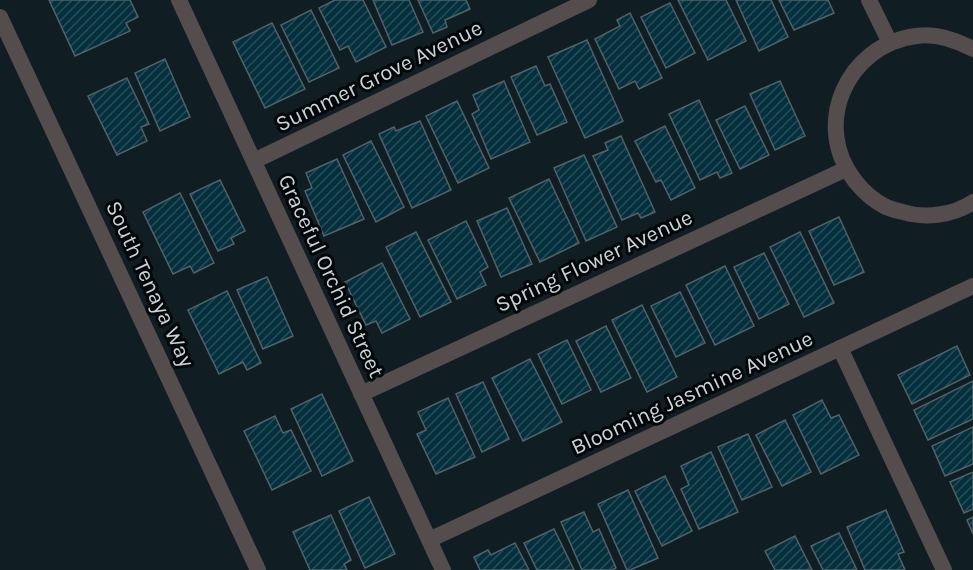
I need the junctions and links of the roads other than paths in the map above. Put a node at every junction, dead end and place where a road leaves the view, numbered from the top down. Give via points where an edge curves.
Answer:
1 (179, 0) edge
2 (589, 0) edge
3 (869, 0) edge
4 (0, 17) edge
5 (890, 43) junction
6 (973, 49) edge
7 (254, 161) junction
8 (846, 170) junction
9 (971, 210) edge
10 (973, 286) edge
11 (840, 348) junction
12 (361, 394) junction
13 (429, 540) junction
14 (258, 570) edge
15 (443, 570) edge
16 (944, 570) edge

1 - 7 street, Graceful Orchid Street
2 - 7 street, Summer Grove Avenue
3 - 5 street
4 - 14 street, South Tenaya Way
5 - 6 street via 917,36 936,37
5 - 8 street via 864,59 846,83 836,111 836,141
7 - 12 street, Graceful Orchid Street
8 - 9 street via 863,192 895,210 912,215
8 - 12 street, Spring Flower Avenue
10 - 11 street, Blooming Jasmine Avenue
11 - 13 street, Blooming Jasmine Avenue
11 - 16 street
12 - 13 street, Graceful Orchid Street
13 - 15 street, Graceful Orchid Street

